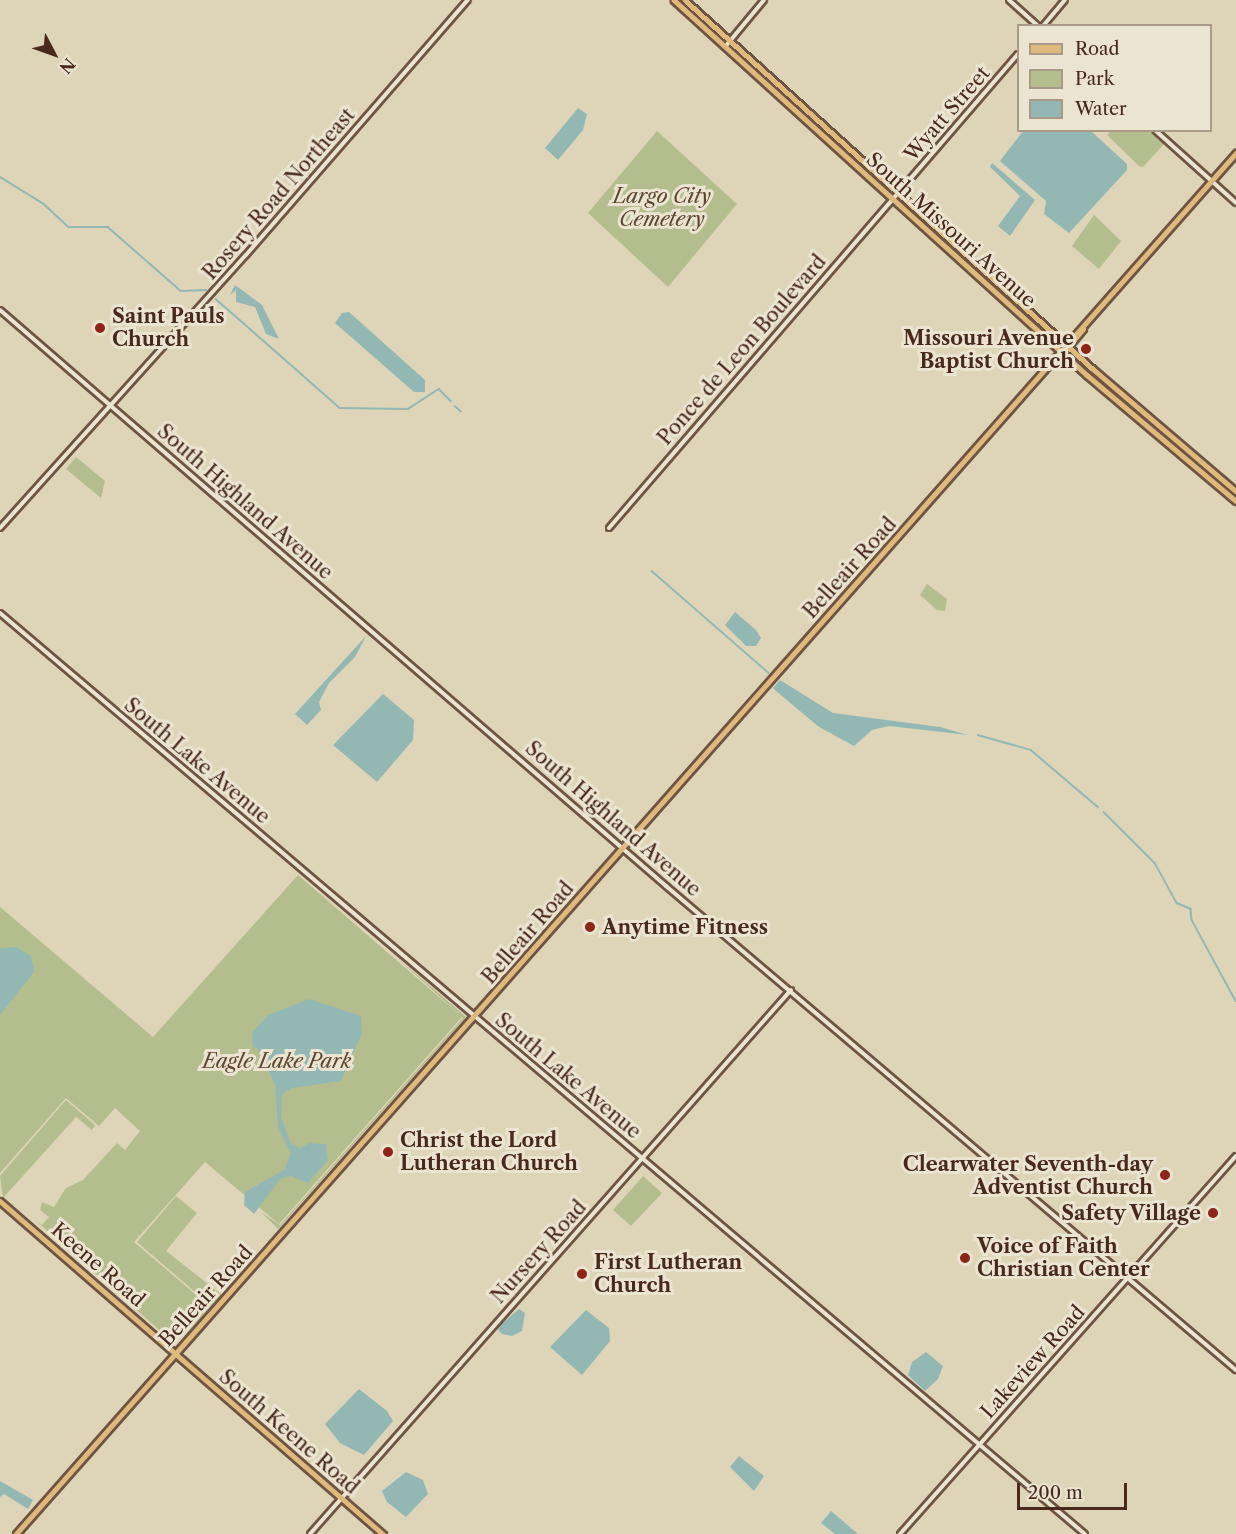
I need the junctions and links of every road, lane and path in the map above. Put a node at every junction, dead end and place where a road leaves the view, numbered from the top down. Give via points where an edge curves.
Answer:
1 (468, 0) edge
2 (674, 0) edge
3 (685, 0) edge
4 (764, 0) edge
5 (1010, 0) edge
6 (1065, 0) edge
7 (1036, 24) edge
8 (1045, 24) edge
9 (730, 41) junction
10 (725, 47) junction
11 (1017, 55) edge
12 (1157, 132) edge
13 (1236, 153) edge
14 (1211, 182) junction
15 (899, 193) junction
16 (894, 199) junction
17 (1236, 203) edge
18 (0, 310) edge
19 (1067, 345) junction
20 (1062, 351) junction
21 (110, 406) junction
22 (1236, 491) edge
23 (1236, 501) edge
24 (0, 528) edge
25 (609, 528) dead end
26 (0, 613) edge
27 (623, 848) junction
28 (791, 990) junction
29 (475, 1016) junction
30 (1236, 1156) edge
31 (642, 1158) junction
32 (0, 1201) edge
33 (1130, 1277) junction
34 (176, 1352) junction
35 (1236, 1370) edge
36 (980, 1444) junction
37 (342, 1498) junction
38 (16, 1534) edge
39 (310, 1534) edge
40 (383, 1534) edge
41 (900, 1534) edge
42 (1085, 1534) edge

1 - 21 street, Rosery Road Northeast
2 - 10 main road, South Missouri Avenue
3 - 9 main road, South Missouri Avenue
4 - 9 street
5 - 7 street
6 - 8 street
9 - 10 street
9 - 15 main road, South Missouri Avenue
10 - 16 main road, South Missouri Avenue
11 - 15 street, Wyatt Street
12 - 14 street
13 - 14 main road, Belleair Road
14 - 17 street
14 - 19 main road, Belleair Road
15 - 16 street, Ponce de Leon Boulevard
15 - 19 main road, South Missouri Avenue
16 - 20 main road, South Missouri Avenue
16 - 25 street, Ponce de Leon Boulevard
18 - 21 street, South Highland Avenue
19 - 20 main road, Belleair Road
19 - 22 main road, South Missouri Avenue
20 - 23 main road, South Missouri Avenue
20 - 27 main road, Belleair Road
21 - 24 street, Rosery Road Northeast
21 - 27 street, South Highland Avenue
26 - 29 street, South Lake Avenue
27 - 28 street, South Highland Avenue
27 - 29 main road, Belleair Road
28 - 31 street, Nursery Road
28 - 33 street, South Highland Avenue
29 - 31 street, South Lake Avenue
29 - 34 main road, Belleair Road
30 - 33 street, Lakeview Road
31 - 36 street, South Lake Avenue
31 - 37 street, Nursery Road
32 - 34 main road, Keene Road
33 - 35 street, South Highland Avenue
33 - 36 street, Lakeview Road
34 - 37 main road, South Keene Road
34 - 38 main road, Belleair Road
36 - 41 street, Lakeview Road
36 - 42 street, South Lake Avenue
37 - 39 street, Nursery Road
37 - 40 main road, South Keene Road

